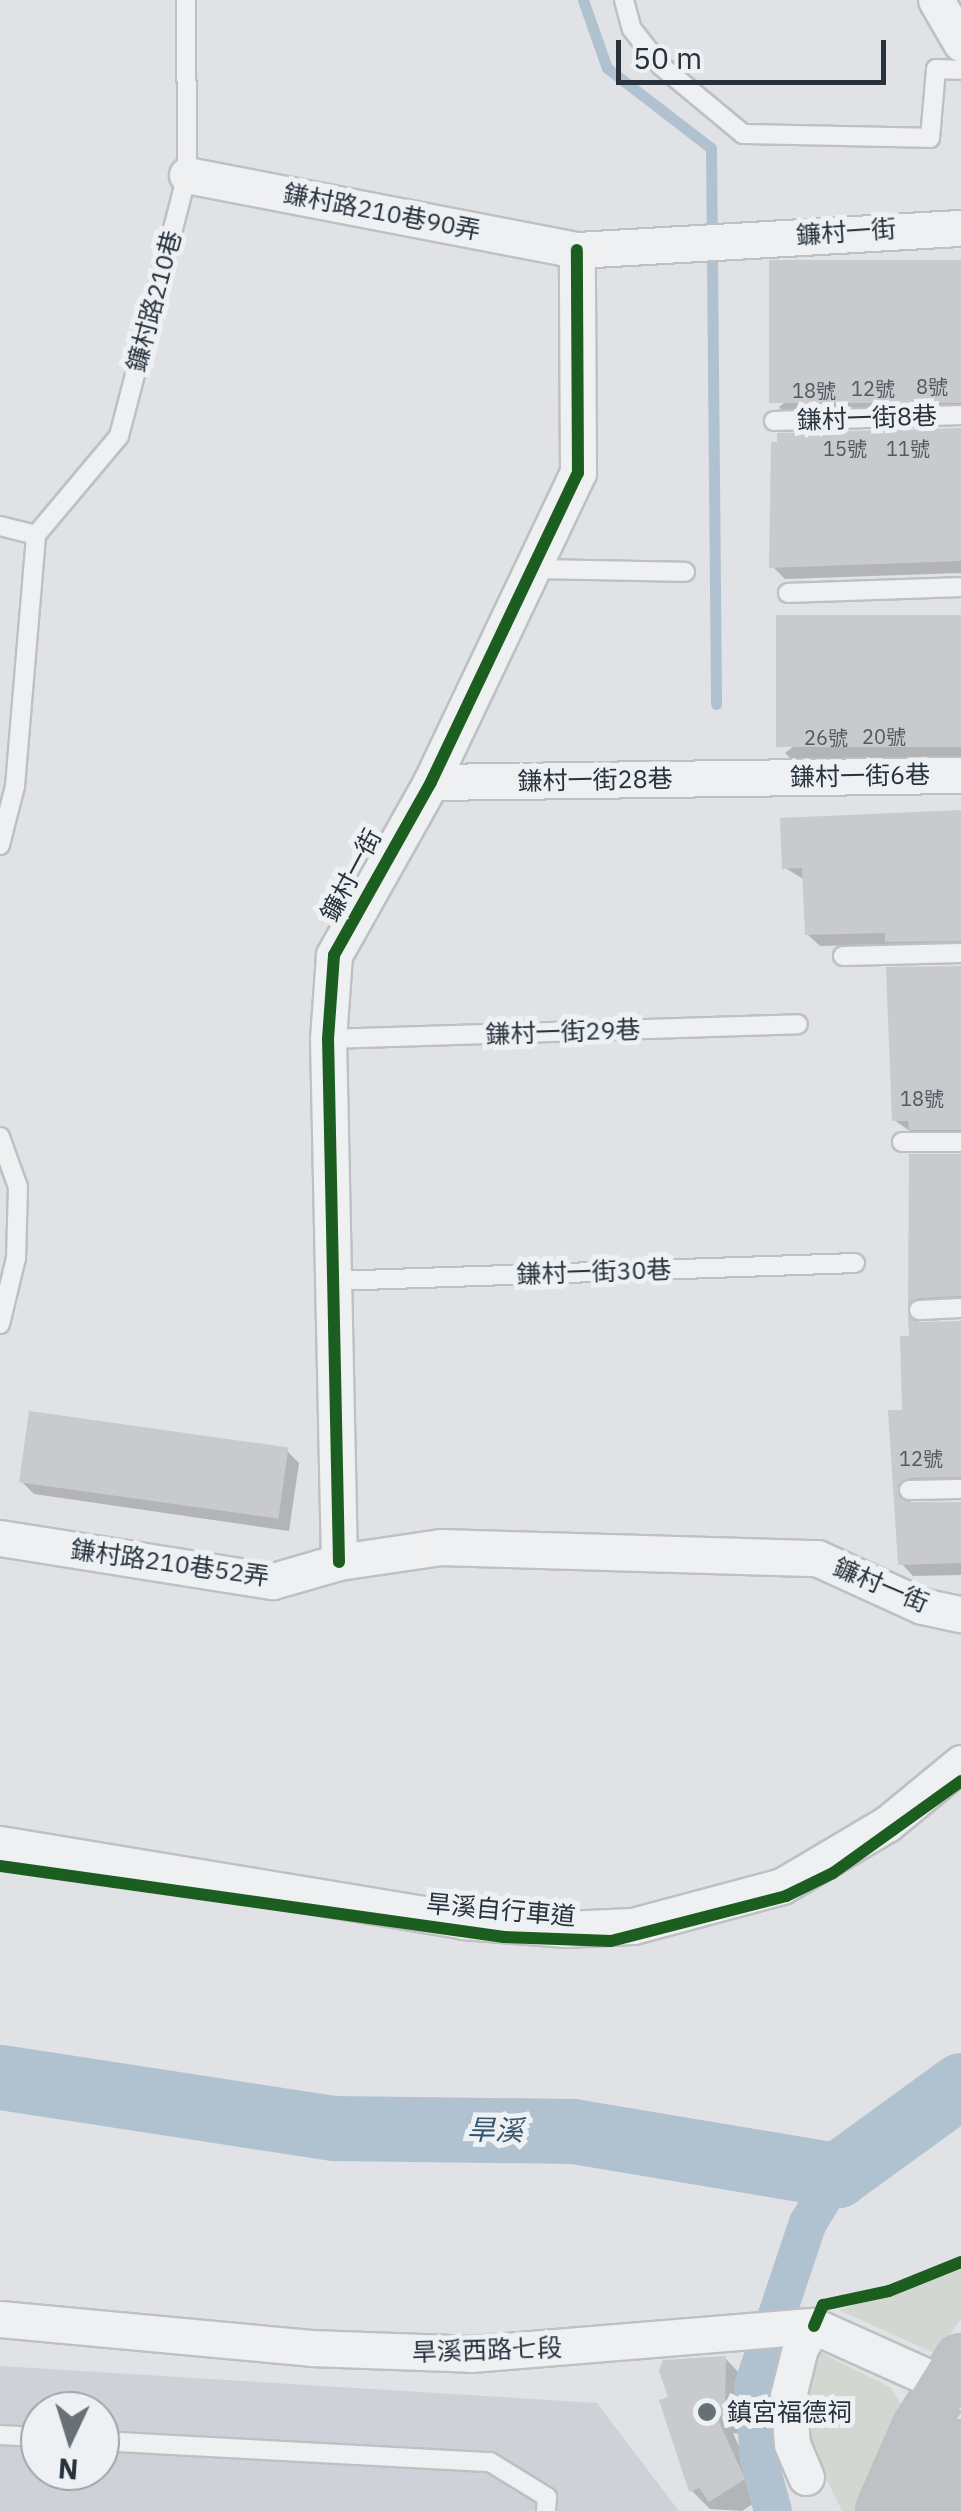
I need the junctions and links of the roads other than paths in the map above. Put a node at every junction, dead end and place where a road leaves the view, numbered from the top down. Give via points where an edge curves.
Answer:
1 (186, 0) edge
2 (624, 0) edge
3 (936, 0) edge
4 (961, 44) edge
5 (961, 70) edge
6 (188, 175) junction
7 (961, 228) edge
8 (577, 250) junction
9 (961, 415) edge
10 (774, 421) dead end
11 (0, 526) edge
12 (36, 536) junction
13 (532, 570) junction
14 (685, 572) dead end
15 (961, 587) edge
16 (788, 593) dead end
17 (961, 774) edge
18 (758, 778) joint
19 (431, 782) junction
20 (0, 844) edge
21 (961, 953) edge
22 (843, 956) dead end
23 (798, 1024) dead end
24 (328, 1039) junction
25 (0, 1137) edge
26 (902, 1142) dead end
27 (961, 1142) edge
28 (855, 1263) dead end
29 (333, 1280) junction
30 (961, 1308) edge
31 (919, 1310) dead end
32 (0, 1324) edge
33 (961, 1489) edge
34 (909, 1490) dead end
35 (0, 1538) edge
36 (339, 1562) junction
37 (961, 1614) edge
38 (961, 1763) edge
39 (0, 1844) edge
40 (0, 2319) edge
41 (802, 2327) junction
42 (955, 2379) edge
43 (120, 2442) edge
44 (961, 2446) edge
45 (806, 2477) dead end
46 (546, 2511) edge
47 (882, 2511) edge
48 (930, 2511) edge

1 - 6 lane, 鐮村路210巷
2 - 5 lane via 632,29 660,65 743,134 930,138 936,69
3 - 4 street
6 - 8 street, 鎌村路210巷90弄
6 - 12 lane, 鐮村路210巷 via 119,436
7 - 8 street, 鐮村一街
8 - 13 street, 鐮村一街 via 578,474
9 - 10 lane, 鎌村一街8巷
11 - 12 lane
12 - 20 lane via 15,786
13 - 14 lane
13 - 19 street, 鐮村一街
15 - 16 lane
17 - 18 street, 鎌村一街6巷
18 - 19 street, 鎌村一街28巷
19 - 24 street, 鐮村一街 via 334,955
21 - 22 lane
23 - 24 lane, 鎌村一街29巷
24 - 29 street, 鐮村一街
25 - 32 lane via 18,1188 16,1258
26 - 27 lane
28 - 29 lane, 鎌村一街30巷
29 - 36 street, 鐮村一街
30 - 31 lane
33 - 34 lane
35 - 36 street, 鎌村路210巷52弄 via 273,1580
36 - 37 street, 鐮村一街 via 440,1547 818,1558 922,1606
38 - 39 street via 886,1824 782,1886 633,1926 463,1922
40 - 41 street, 旱溪西路七段 via 420,2354 550,2350
41 - 42 street, 旱溪西路七段
41 - 45 street via 788,2396 792,2444
42 - 47 street
43 - 46 lane via 490,2462 547,2498
44 - 48 street

